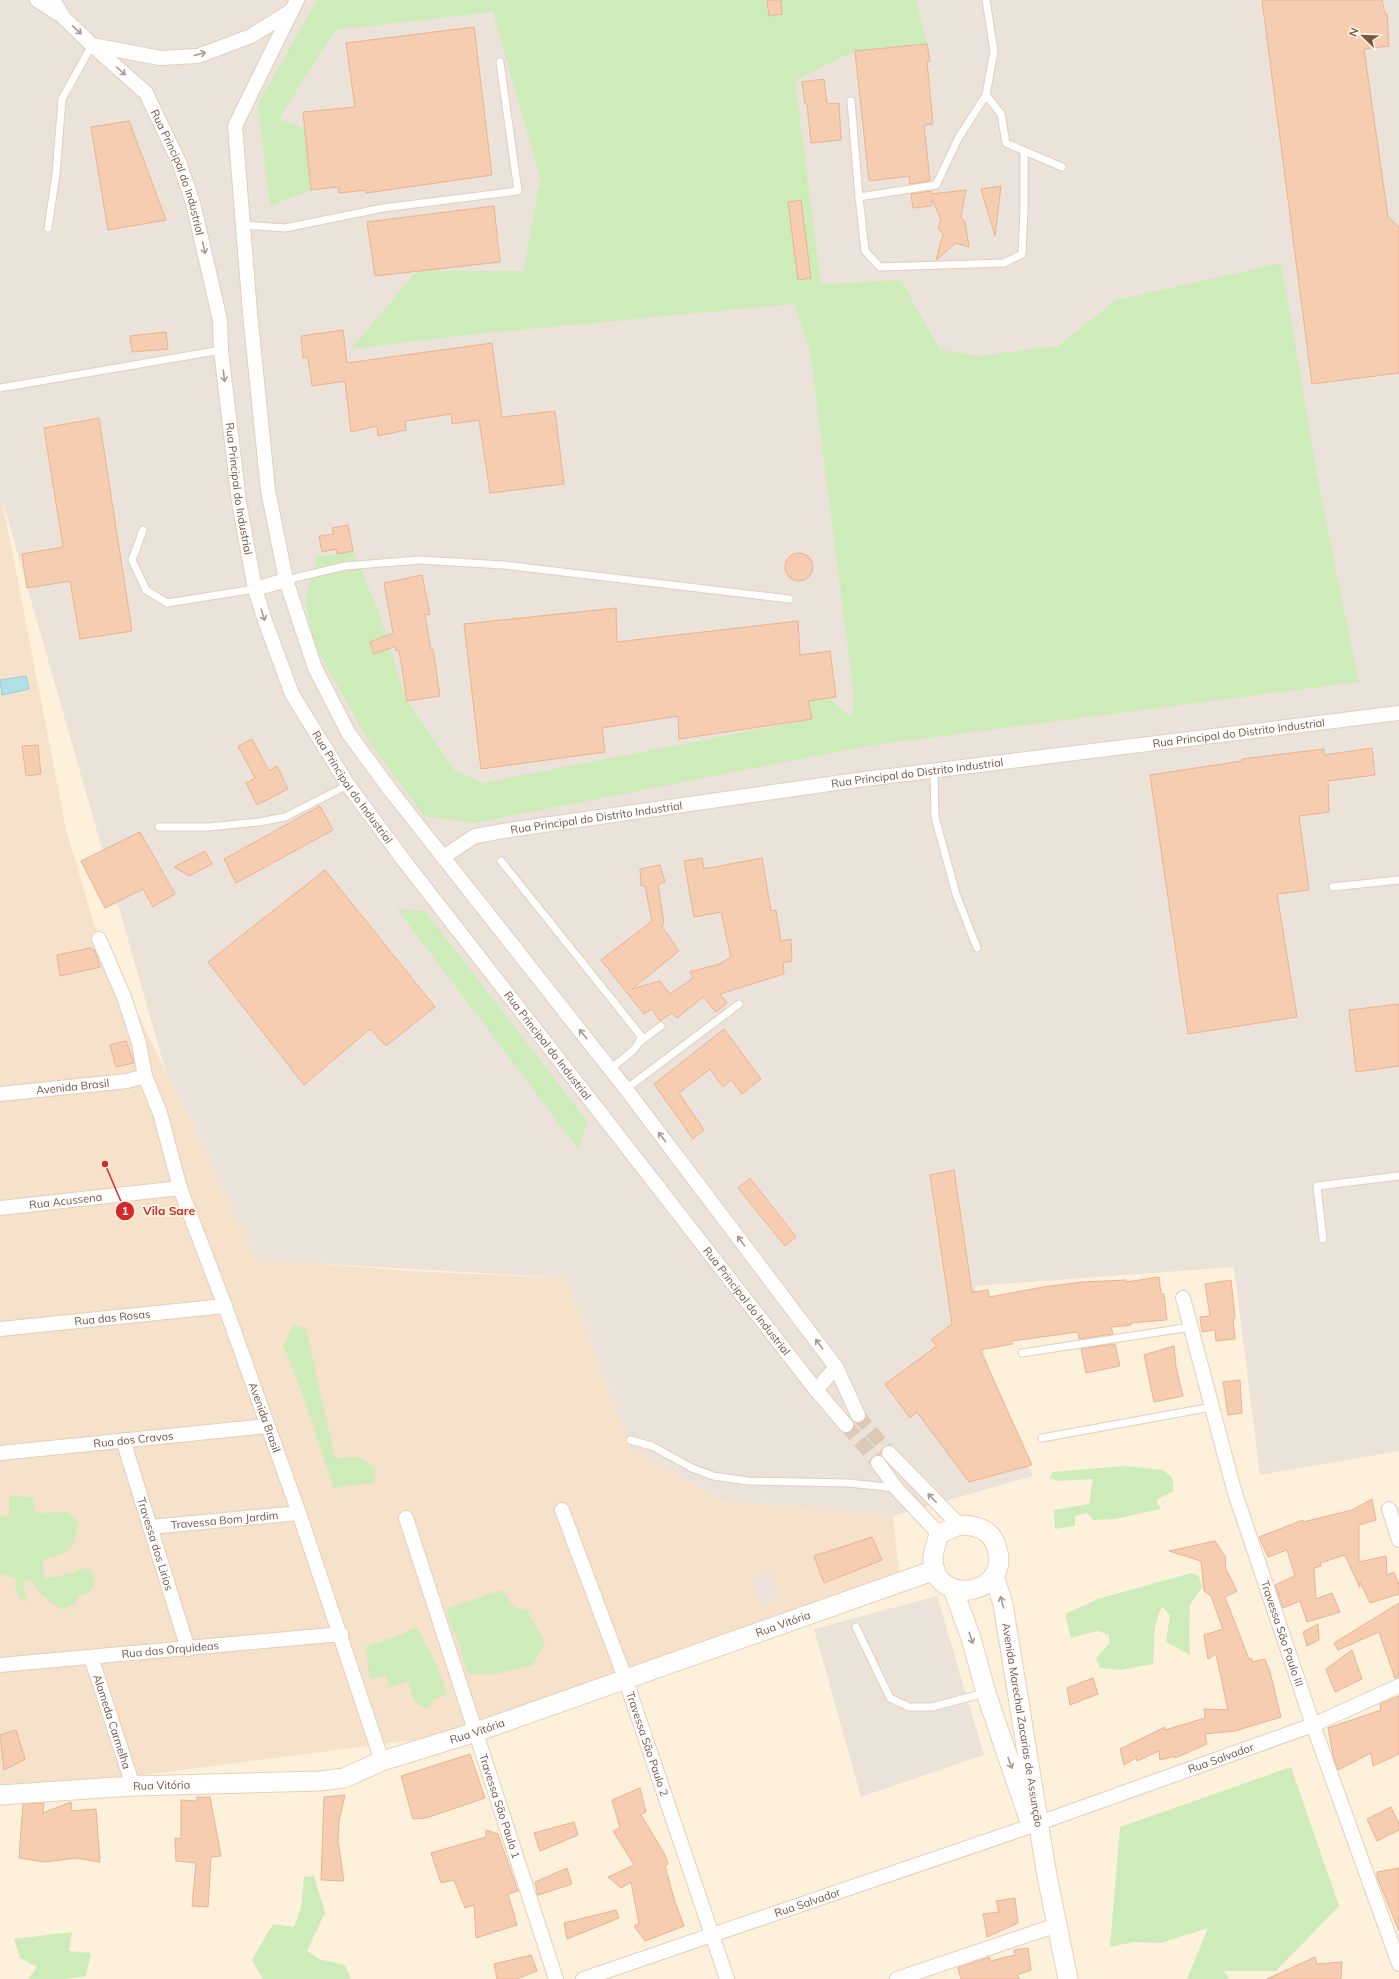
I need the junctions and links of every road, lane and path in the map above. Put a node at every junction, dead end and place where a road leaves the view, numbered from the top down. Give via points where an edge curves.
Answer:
1 (37, 0) edge
2 (53, 0) edge
3 (986, 0) edge
4 (294, 5) edge
5 (64, 18) junction
6 (92, 44) junction
7 (500, 62) dead end
8 (986, 94) junction
9 (851, 101) dead end
10 (1024, 151) junction
11 (1062, 167) dead end
12 (859, 197) junction
13 (243, 225) junction
14 (48, 228) dead end
15 (221, 350) junction
16 (0, 388) edge
17 (143, 530) dead end
18 (286, 580) junction
19 (255, 589) junction
20 (789, 599) dead end
21 (1399, 713) edge
22 (934, 771) junction
23 (348, 785) junction
24 (159, 826) dead end
25 (443, 858) junction
26 (501, 861) dead end
27 (1399, 880) edge
28 (1333, 887) dead end
29 (99, 939) dead end
30 (977, 948) dead end
31 (739, 1004) dead end
32 (661, 1026) dead end
33 (641, 1041) junction
34 (610, 1069) junction
35 (145, 1076) junction
36 (626, 1089) junction
37 (0, 1094) edge
38 (1399, 1176) edge
39 (180, 1188) junction
40 (0, 1208) edge
41 (1323, 1239) dead end
42 (1183, 1298) dead end
43 (225, 1306) junction
44 (1191, 1327) junction
45 (0, 1329) edge
46 (1022, 1353) dead end
47 (836, 1367) junction
48 (816, 1390) junction
49 (1212, 1407) junction
50 (858, 1415) tunnel mouth
51 (846, 1425) tunnel mouth
52 (267, 1426) junction
53 (1042, 1438) dead end
54 (123, 1440) junction
55 (630, 1440) dead end
56 (0, 1453) edge
57 (889, 1454) tunnel mouth
58 (878, 1463) tunnel mouth
59 (896, 1488) junction
60 (1389, 1509) dead end
61 (562, 1510) dead end
62 (299, 1513) junction
63 (406, 1518) dead end
64 (959, 1525) junction
65 (150, 1527) junction
66 (939, 1534) junction
67 (1399, 1540) edge
68 (935, 1570) junction
69 (994, 1576) junction
70 (953, 1589) junction
71 (856, 1627) dead end
72 (341, 1634) junction
73 (188, 1649) junction
74 (92, 1657) junction
75 (0, 1666) edge
76 (626, 1678) junction
77 (1399, 1686) edge
78 (986, 1692) junction
79 (1313, 1725) junction
80 (476, 1732) junction
81 (382, 1761) junction
82 (133, 1786) junction
83 (0, 1795) edge
84 (1035, 1825) junction
85 (1057, 1925) junction
86 (711, 1935) junction
87 (1399, 1964) edge
88 (556, 1979) edge
89 (583, 1979) edge
90 (727, 1979) edge
91 (897, 1979) edge
92 (1068, 1979) edge

1 - 5 street
2 - 5 street
3 - 8 lane via 994,51
6 -> 4 street via 160,58 198,56 251,36
4 - 13 street via 235,126
5 -> 6 street, Rua Principal do Industrial
6 - 14 lane via 62,99 56,174
6 -> 15 street, Rua Principal do Industrial via 146,93 180,162 220,320
7 - 13 lane via 518,191 384,208 285,228
8 - 10 lane via 1001,114 1006,143
8 - 12 lane via 959,137 936,185
9 - 12 lane
10 - 11 lane
10 - 12 lane via 1022,254 1004,263 880,267 865,251
13 - 18 street via 268,490
15 - 16 lane
15 -> 19 street, Rua Principal do Industrial via 239,502
17 - 19 lane via 132,560 146,590 167,603
18 - 19 street
18 - 20 lane via 345,566 419,560 504,565
18 - 25 street via 315,668 349,734
19 -> 23 street, Rua Principal do Industrial via 292,694
21 - 22 street, Rua Principal do Distrito Industrial
22 - 25 street, Rua Principal do Distrito Industrial via 849,781 476,836
22 - 30 lane via 935,818 956,894
23 - 24 lane via 285,817 208,827
23 - 48 street, Rua Principal do Industrial via 405,862
34 -> 25 street
26 - 33 lane via 641,1036
27 - 28 lane
29 - 35 street, Avenida Brasil via 124,997 139,1043
31 - 36 lane
32 - 33 lane
33 - 34 lane
34 - 36 street
35 - 37 street, Avenida Brasil via 127,1081
35 - 39 street, Avenida Brasil via 160,1113
47 -> 36 street
38 - 41 lane via 1317,1186
39 - 40 street, Rua Acussena
39 - 43 street, Avenida Brasil
42 - 44 street, Travessa São Paulo III
43 - 45 street, Rua das Rosas
43 - 52 street, Avenida Brasil
44 - 46 lane
44 - 49 street, Travessa São Paulo III
47 - 48 street
47 - 50 street
48 - 51 street, Rua Principal do Industrial
49 - 53 lane
49 - 79 street, Travessa São Paulo III via 1234,1490
52 - 54 street, Rua dos Cravos
52 - 62 street, Avenida Brasil
54 - 56 street, Rua dos Cravos
54 - 65 street, Travessa dos Lirios
55 - 59 lane via 652,1446 692,1468 713,1476 748,1481 848,1483
64 -> 57 street
58 - 59 street
59 - 66 street
60 - 67 street
61 - 76 street, Travessa São Paulo 2
62 - 65 street, Travessa Bom Jardim
62 - 72 street, Avenida Brasil
63 - 80 street, Travessa São Paulo 1
64 - 66 street
64 - 69 street via 972,1525 984,1530 994,1539 999,1551 999,1564
65 - 73 street, Travessa dos Lirios
66 - 68 street via 934,1552
68 - 70 street via 942,1581
68 - 76 street, Rua Vitória
69 - 70 street via 977,1589
84 -> 69 street, Avenida Marechal Zacarias de Assunção via 1003,1604
70 -> 78 street, Avenida Marechal Zacarias de Assunção via 971,1638
71 - 78 lane via 890,1698 908,1707 932,1707
72 - 73 street, Rua das Orquideas
72 - 81 street, Avenida Brasil
73 - 74 street, Rua das Orquideas
74 - 75 street, Rua das Orquideas
74 - 82 street, Alameda Carmelha
76 - 80 street, Rua Vitória
76 - 86 street, Travessa São Paulo 2
77 - 79 street, Rua Salvador
78 -> 84 street, Avenida Marechal Zacarias de Assunção
79 - 84 street, Rua Salvador
79 - 87 street, Travessa São Paulo III
80 - 81 street, Rua Vitória
80 - 88 street, Travessa São Paulo 1
81 - 82 street, Rua Vitória via 344,1778 320,1781
82 - 83 street, Rua Vitória
84 - 85 street, Avenida Marechal Zacarias de Assunção
84 - 86 street, Rua Salvador
85 - 91 street
85 - 92 street, Avenida Marechal Zacarias de Assunção
86 - 89 street, Rua Salvador
86 - 90 street, Travessa São Paulo 2

